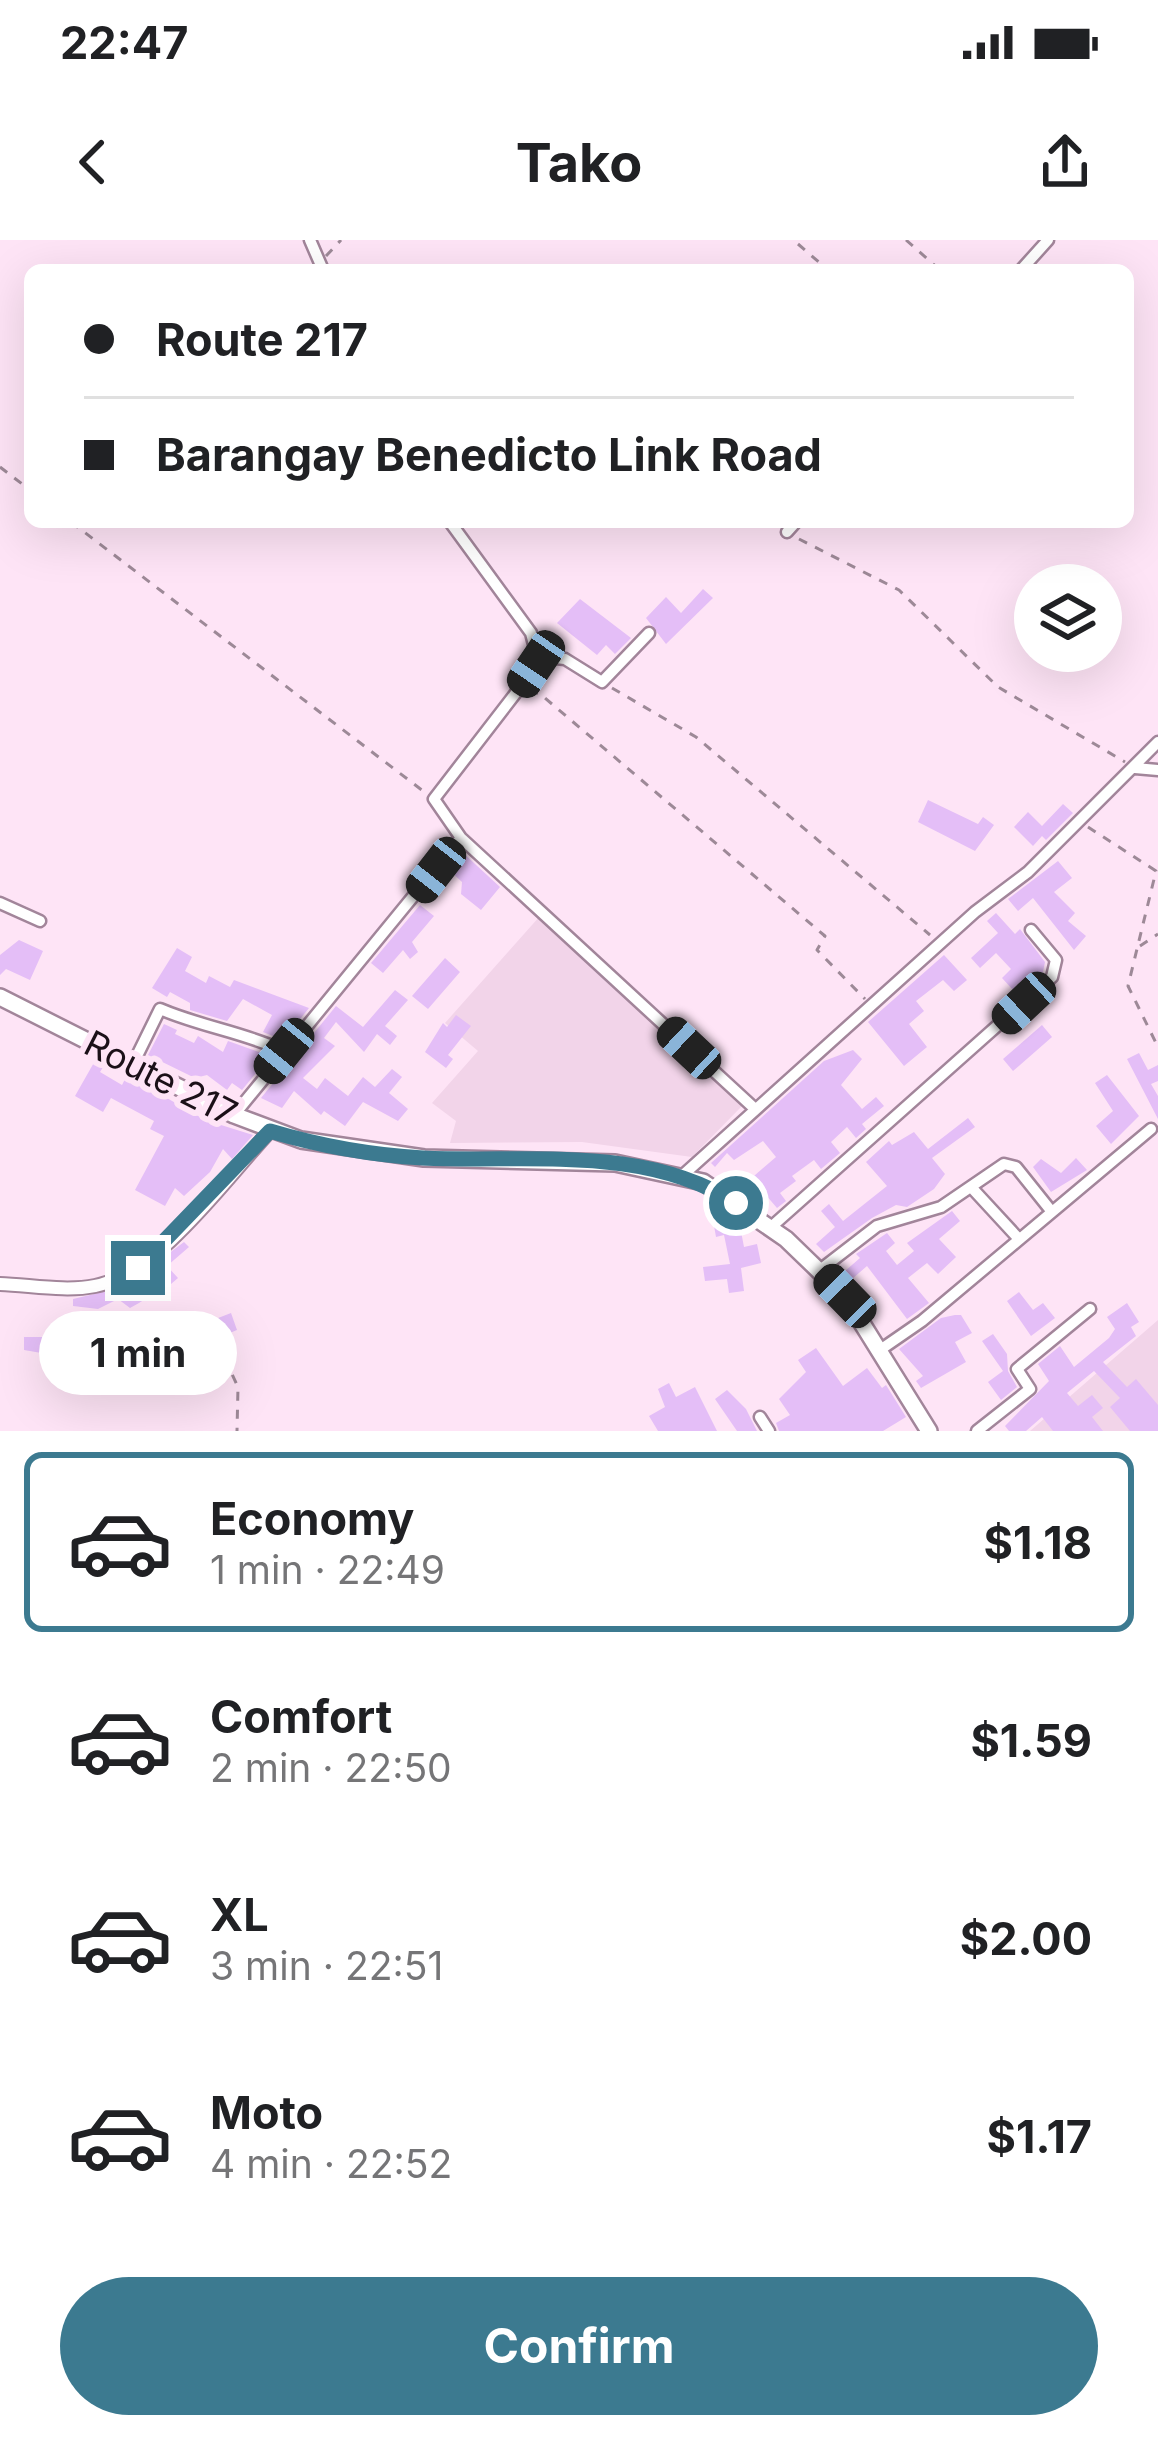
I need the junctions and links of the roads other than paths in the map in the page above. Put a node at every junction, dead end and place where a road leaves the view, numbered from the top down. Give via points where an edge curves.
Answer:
1 (1048, 240) edge
2 (1026, 264) edge
3 (455, 528) edge
4 (649, 633) dead end
5 (537, 656) junction
6 (1158, 742) edge
7 (1135, 768) junction
8 (1158, 770) edge
9 (461, 838) junction
10 (0, 903) edge
11 (40, 921) dead end
12 (1031, 930) dead end
13 (0, 997) edge
14 (284, 1051) junction
15 (133, 1064) junction
16 (754, 1108) junction
17 (235, 1115) junction
18 (1150, 1129) dead end
19 (270, 1131) junction
20 (683, 1175) junction
21 (970, 1187) junction
22 (1052, 1212) junction
23 (770, 1228) junction
24 (1019, 1239) junction
25 (820, 1270) junction
26 (0, 1284) edge
27 (1090, 1309) dead end
28 (880, 1350) junction
29 (760, 1417) dead end
30 (769, 1431) edge
31 (928, 1431) edge
32 (977, 1431) edge

1 - 2 street
3 - 5 street via 531,633
4 - 5 street via 602,682 565,659
5 - 9 street via 434,799
6 - 7 street
7 - 8 street
7 - 16 street
9 - 14 street
9 - 16 street
10 - 11 street
12 - 23 street via 1056,960 1052,977
13 - 15 main road, Route 217
14 - 15 street via 160,1009
14 - 17 street
15 - 17 main road, Route 217
16 - 20 street
17 - 19 main road, Route 217
18 - 22 street
19 - 20 main road, Route 217 via 366,1153 596,1162
19 - 26 street via 165,1244 124,1276 79,1288
20 - 23 main road, Route 217
21 - 22 street via 1010,1164
21 - 24 street
21 - 25 street via 923,1214 877,1226
22 - 24 street
23 - 25 main road, Route 217
24 - 28 street
25 - 28 main road, Route 217
27 - 32 street via 1017,1370 1030,1389
28 - 31 main road, Route 217
29 - 30 street

